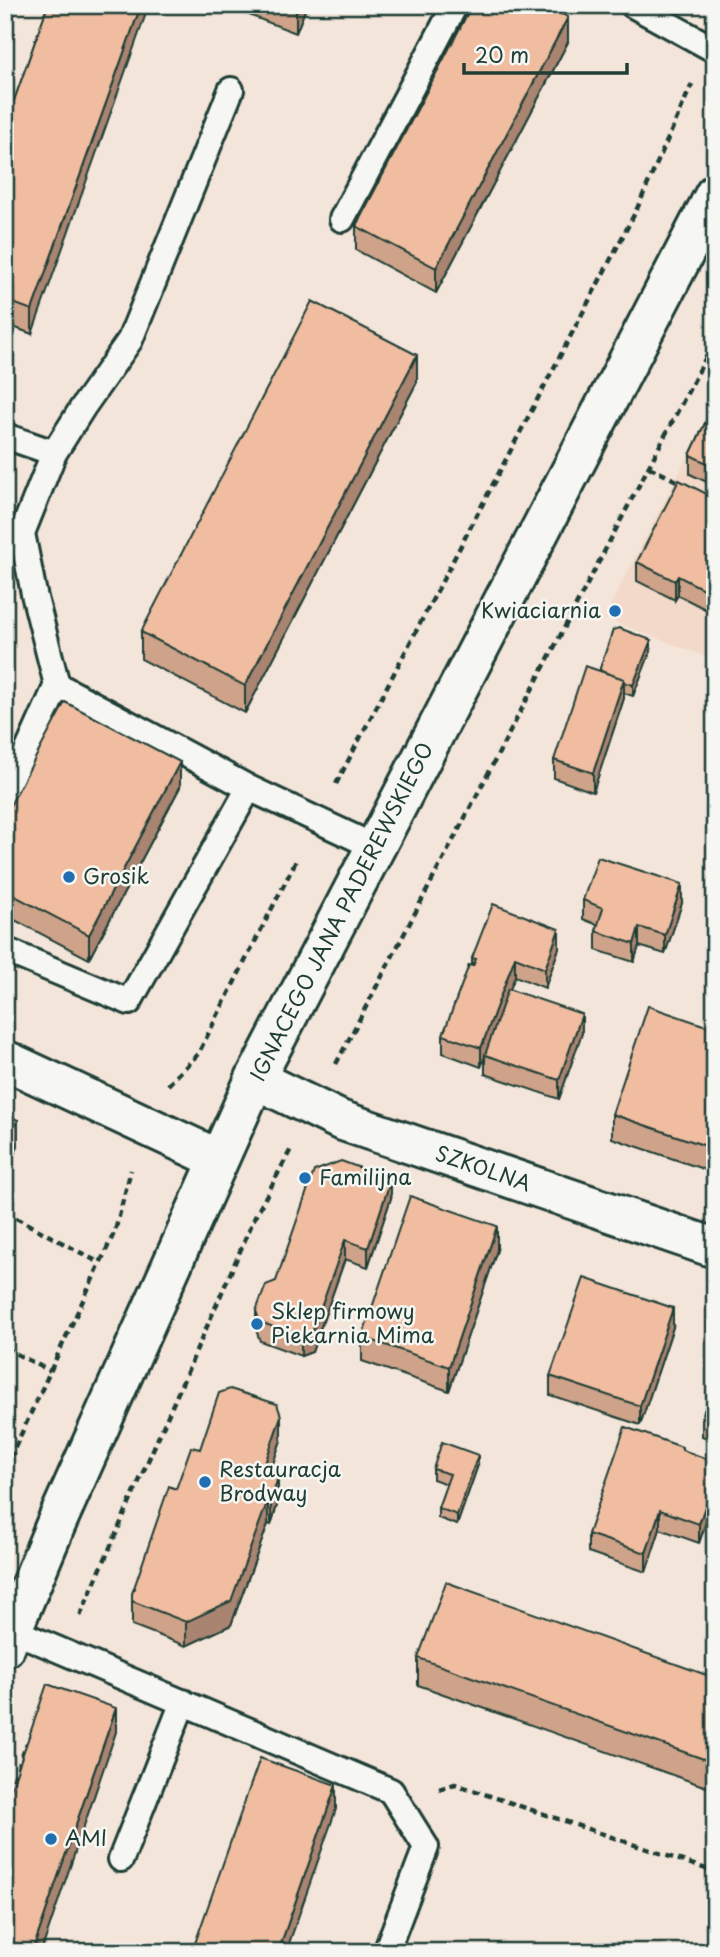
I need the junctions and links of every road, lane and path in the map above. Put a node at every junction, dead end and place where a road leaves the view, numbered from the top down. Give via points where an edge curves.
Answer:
1 (455, 5) edge
2 (633, 5) edge
3 (711, 48) edge
4 (232, 90) dead end
5 (715, 194) edge
6 (342, 219) dead end
7 (715, 341) edge
8 (5, 436) edge
9 (54, 453) junction
10 (649, 467) junction
11 (693, 489) edge
12 (57, 685) junction
13 (249, 788) junction
14 (5, 801) edge
15 (317, 820) junction
16 (376, 848) junction
17 (5, 950) edge
18 (5, 1060) edge
19 (255, 1079) junction
20 (313, 1108) junction
21 (149, 1128) junction
22 (218, 1159) junction
23 (5, 1212) edge
24 (715, 1248) edge
25 (100, 1263) junction
26 (5, 1348) edge
27 (50, 1370) junction
28 (5, 1469) edge
29 (9, 1639) edge
30 (65, 1652) junction
31 (183, 1702) junction
32 (28, 1741) edge
33 (5, 1802) edge
34 (398, 1802) junction
35 (121, 1859) dead end
36 (715, 1872) edge
37 (386, 1952) edge

1 - 6 lane
2 - 3 lane
3 - 15 path via 636,211
4 - 9 lane via 130,340
5 - 16 street, IGNACEGO JANA PADEREWSKIEGO
7 - 10 path
8 - 9 lane
9 - 12 lane via 22,533
10 - 11 path
10 - 20 path
12 - 13 lane
12 - 14 lane
13 - 15 lane
13 - 17 lane via 129,1002
15 - 16 lane
15 - 21 path via 198,1054 167,1086
16 - 19 street, IGNACEGO JANA PADEREWSKIEGO
18 - 21 street
19 - 20 street, SZKOLNA
19 - 22 street, IGNACEGO JANA PADEREWSKIEGO
20 - 24 street, SZKOLNA
20 - 30 path via 255,1217
21 - 22 street
21 - 25 path via 130,1170
22 - 29 street, IGNACEGO JANA PADEREWSKIEGO
23 - 25 path
25 - 27 path
26 - 27 path
27 - 28 path
29 - 30 lane
30 - 31 lane
31 - 34 lane via 391,1791
31 - 35 lane
32 - 33 path
34 - 36 path via 455,1784
34 - 37 lane via 426,1847

